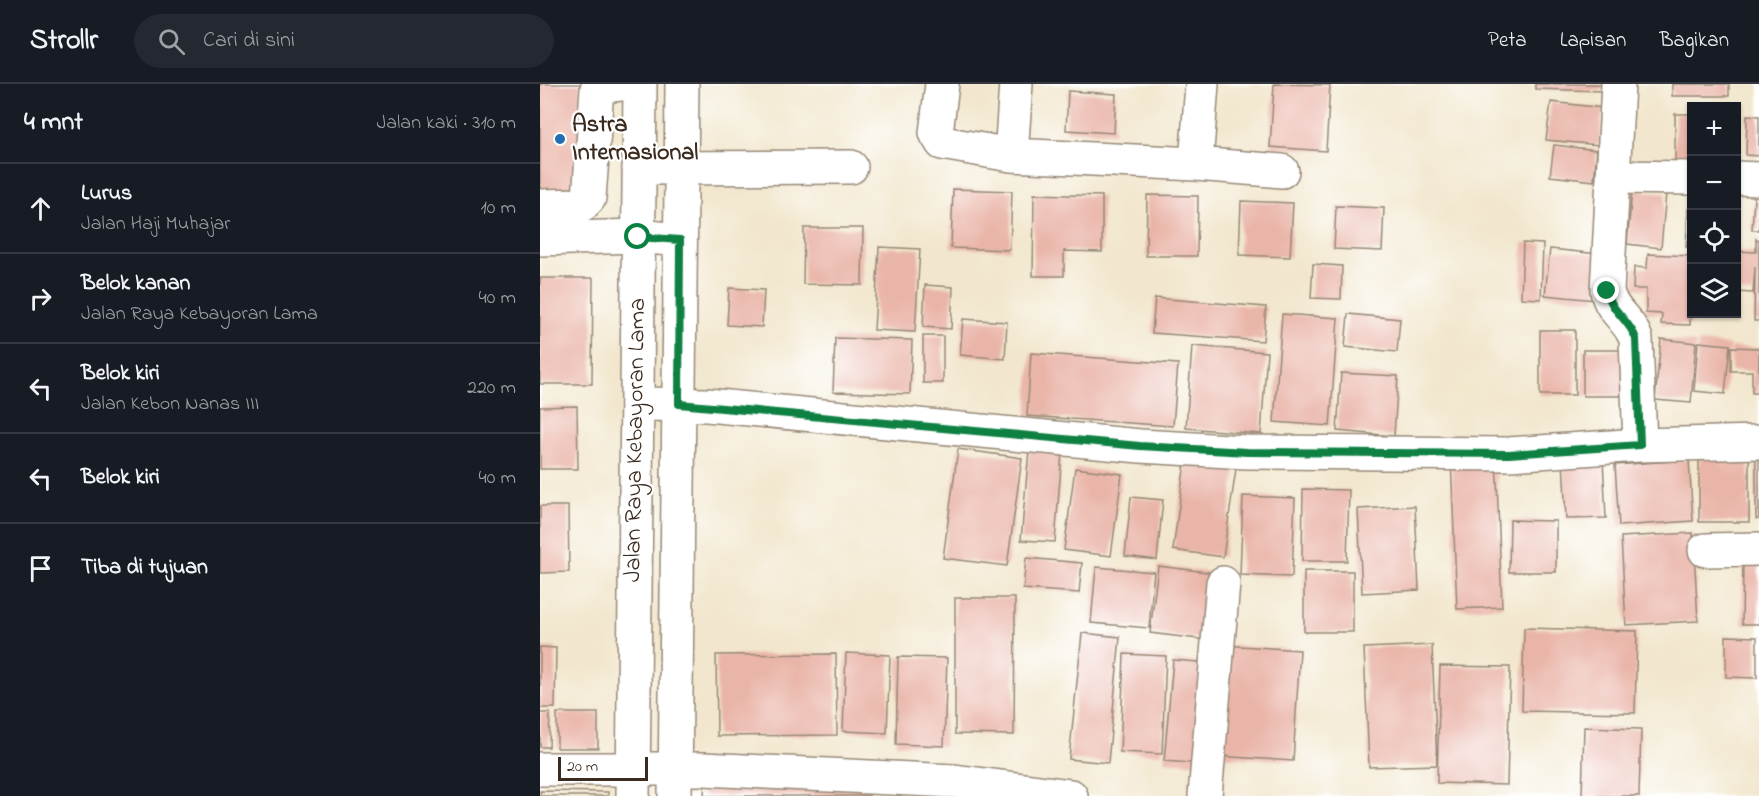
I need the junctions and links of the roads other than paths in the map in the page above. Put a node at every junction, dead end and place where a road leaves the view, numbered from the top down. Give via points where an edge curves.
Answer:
1 (621, 84) edge
2 (640, 84) edge
3 (682, 84) edge
4 (942, 84) edge
5 (1016, 84) edge
6 (1202, 84) edge
7 (1618, 84) edge
8 (1011, 155) junction
9 (1196, 164) junction
10 (851, 167) dead end
11 (639, 168) junction
12 (681, 168) junction
13 (1282, 171) dead end
14 (1615, 177) junction
15 (1687, 178) edge
16 (1741, 178) edge
17 (1759, 179) edge
18 (540, 206) edge
19 (638, 237) junction
20 (540, 239) edge
21 (680, 240) junction
22 (637, 404) junction
23 (679, 404) junction
24 (1759, 442) edge
25 (1640, 445) junction
26 (1759, 549) edge
27 (1705, 550) dead end
28 (1223, 583) dead end
29 (633, 687) junction
30 (676, 687) junction
31 (540, 769) edge
32 (633, 783) edge
33 (675, 783) edge
34 (1071, 796) edge
35 (1204, 796) edge

1 - 18 street via 597,88 586,203
2 - 11 street, Jalan Raya Kebayoran Lama
3 - 12 street, Jalan Raya Kebayoran Lama
4 - 8 street via 938,139 942,143
5 - 8 street
6 - 9 street
7 - 14 street
8 - 9 street
9 - 13 street
10 - 12 street
11 - 12 street
11 - 19 street, Jalan Raya Kebayoran Lama
12 - 21 street, Jalan Raya Kebayoran Lama
14 - 15 street
14 - 25 street via 1607,291 1613,309 1636,339
16 - 17 street
19 - 20 street
19 - 21 street
19 - 22 street, Jalan Raya Kebayoran Lama
21 - 23 street, Jalan Raya Kebayoran Lama
22 - 23 street
22 - 29 street, Jalan Raya Kebayoran Lama
23 - 25 street via 1140,446 1247,452 1509,454
23 - 30 street, Jalan Raya Kebayoran Lama
24 - 25 street
26 - 27 street
28 - 35 street
29 - 30 street
29 - 32 street, Jalan Raya Kebayoran Lama
30 - 33 street, Jalan Raya Kebayoran Lama
31 - 32 street
32 - 33 street
33 - 34 street via 954,781

